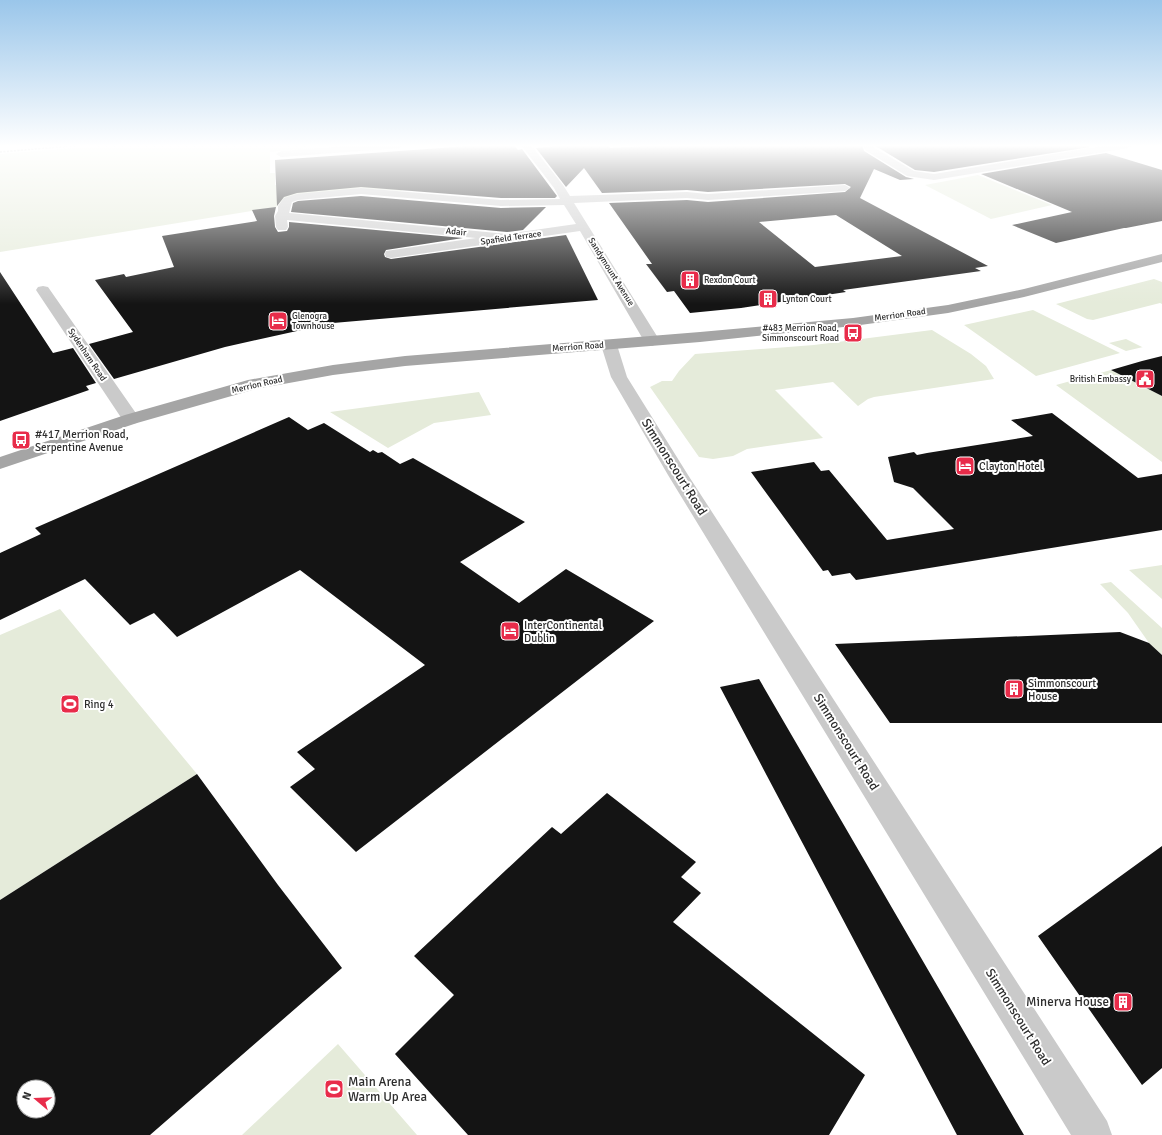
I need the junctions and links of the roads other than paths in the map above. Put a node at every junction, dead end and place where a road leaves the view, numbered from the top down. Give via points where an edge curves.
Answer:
1 (294, 198) edge
2 (451, 198) edge
3 (564, 198) edge
4 (627, 198) edge
5 (566, 201) junction
6 (583, 227) junction
7 (511, 238) junction
8 (391, 254) dead end
9 (1162, 258) edge
10 (44, 290) dead end
11 (652, 341) junction
12 (609, 345) junction
13 (131, 419) junction
14 (0, 463) edge
15 (1093, 1135) edge

1 - 7 street, Adair via 288,200 284,206 282,221
2 - 5 street, Adair via 501,203
3 - 5 street, Sandymount Avenue
4 - 5 street, Adair
5 - 6 street, Sandymount Avenue
6 - 7 street, Spafield Terrace
6 - 11 street, Sandymount Avenue
7 - 8 street, Spafield Terrace
9 - 11 main road, Merrion Road via 948,309 800,328
10 - 13 street, Sydenham Road
11 - 12 main road, Merrion Road
12 - 13 main road, Merrion Road via 413,360 333,370 254,384
12 - 15 street, Simmonscourt Road via 620,377 678,475
13 - 14 main road, Merrion Road

